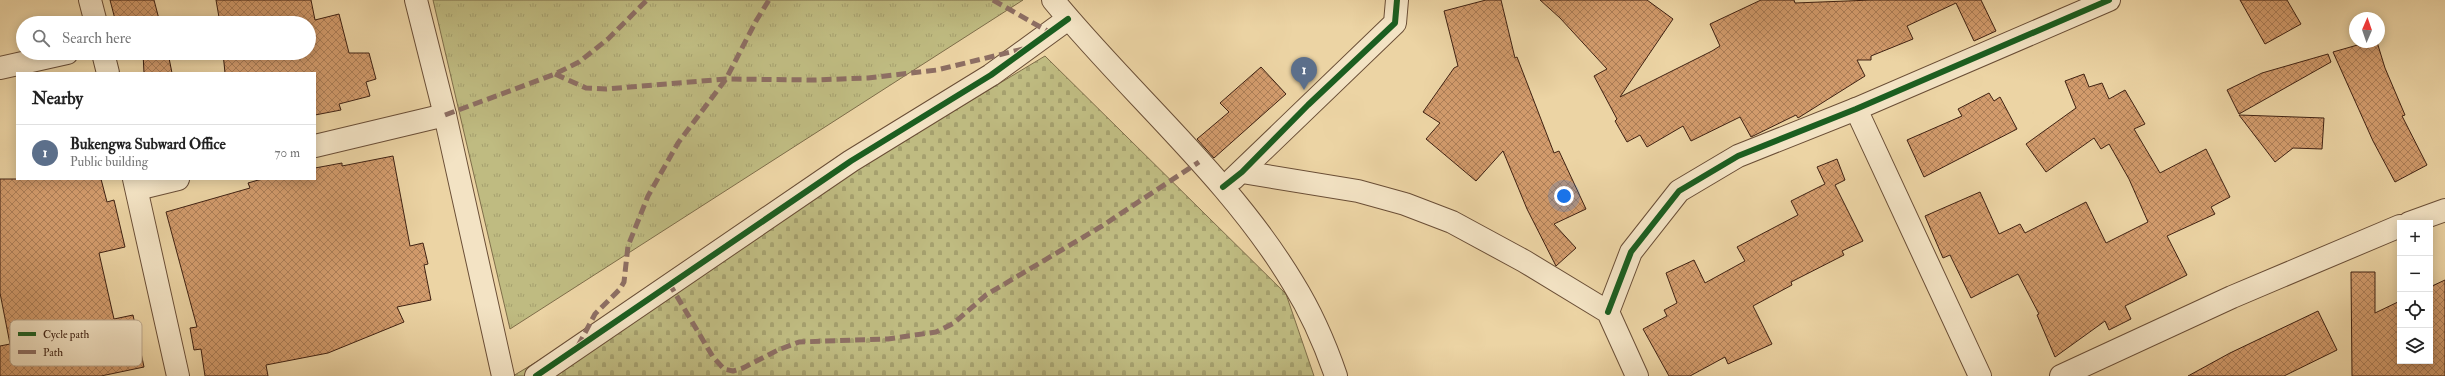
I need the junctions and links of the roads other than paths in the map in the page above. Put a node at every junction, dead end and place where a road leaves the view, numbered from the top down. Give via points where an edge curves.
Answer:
1 (90, 0) edge
2 (416, 0) edge
3 (1053, 0) edge
4 (1397, 0) edge
5 (2109, 0) edge
6 (94, 16) edge
7 (1068, 19) junction
8 (36, 60) edge
9 (105, 60) edge
10 (0, 68) edge
11 (108, 72) edge
12 (1856, 109) junction
13 (445, 115) junction
14 (316, 146) edge
15 (1242, 172) junction
16 (169, 180) edge
17 (135, 184) edge
18 (1222, 186) junction
19 (2445, 210) edge
20 (2417, 220) edge
21 (2397, 227) edge
22 (1608, 312) junction
23 (178, 376) edge
24 (503, 376) edge
25 (536, 376) edge
26 (1336, 376) edge
27 (1637, 376) edge
28 (1980, 376) edge
29 (2061, 376) edge

1 - 6 street
2 - 13 street
3 - 7 street
4 - 15 street via 1395,23
5 - 12 street
7 - 18 street
7 - 25 street via 991,75 851,161
8 - 10 street
9 - 11 street
12 - 22 street via 1738,156 1679,191 1631,252
12 - 28 street
13 - 14 street
13 - 24 street
15 - 18 street
15 - 22 street via 1358,191 1452,222 1524,261
16 - 17 street
17 - 23 street
18 - 26 street via 1293,282 1309,311
19 - 20 street
21 - 29 street via 2232,297
22 - 27 street

